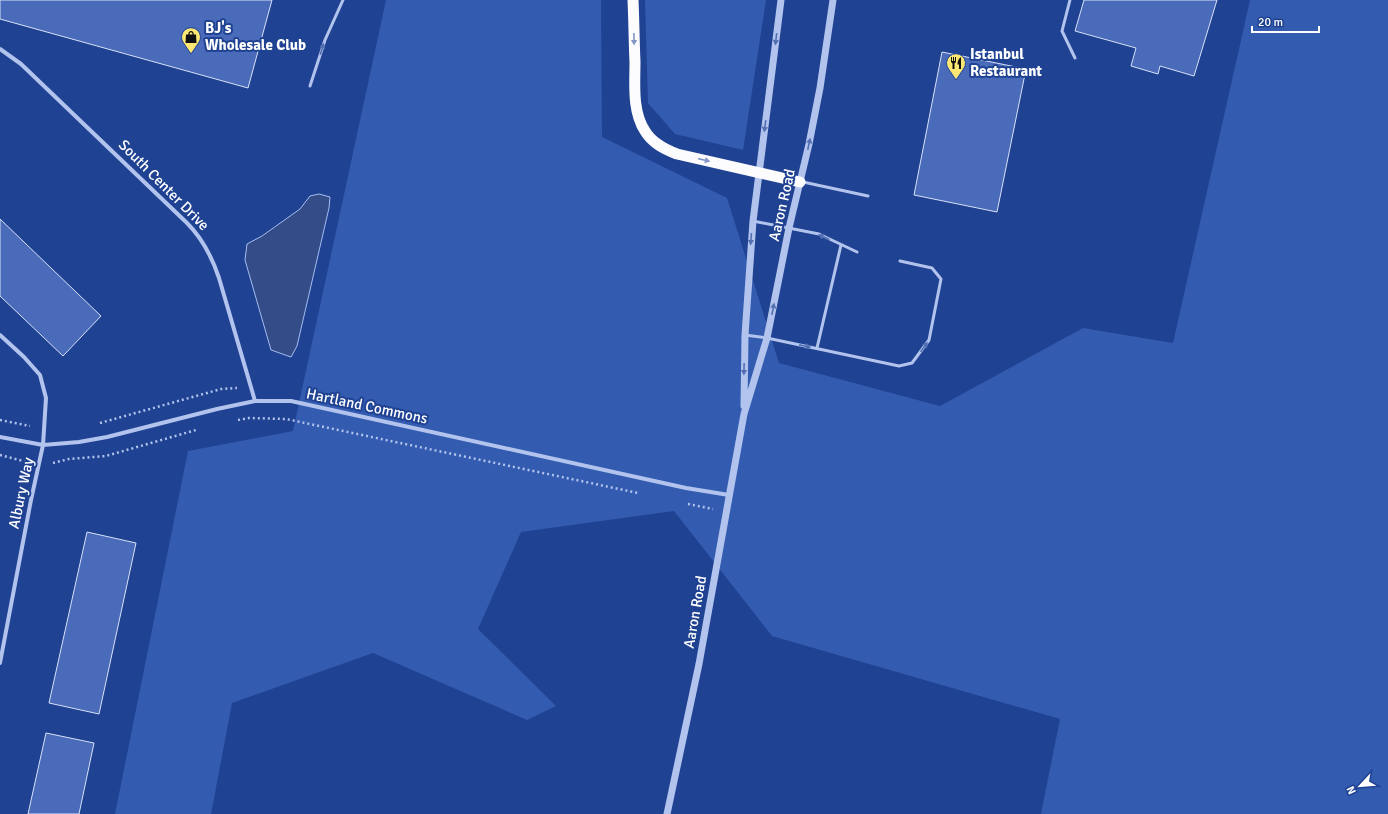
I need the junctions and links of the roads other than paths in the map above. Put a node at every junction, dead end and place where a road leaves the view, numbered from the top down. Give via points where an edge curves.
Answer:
1 (343, 0) edge
2 (633, 0) edge
3 (781, 0) edge
4 (833, 0) edge
5 (1070, 0) edge
6 (0, 49) edge
7 (1075, 58) dead end
8 (310, 86) dead end
9 (759, 173) junction
10 (800, 182) junction
11 (868, 196) dead end
12 (753, 221) junction
13 (789, 228) junction
14 (841, 245) junction
15 (856, 252) dead end
16 (900, 261) dead end
17 (0, 335) edge
18 (745, 335) junction
19 (767, 338) junction
20 (817, 348) junction
21 (255, 401) junction
22 (744, 414) junction
23 (0, 437) edge
24 (43, 445) junction
25 (729, 495) junction
26 (0, 663) edge
27 (667, 814) edge

8 -> 1 lane via 324,40
2 -> 9 highway via 636,99 640,121 647,134 666,150
3 -> 9 street, Aaron Road
10 -> 4 street, Aaron Road via 820,88
5 - 7 lane via 1062,31
6 - 21 street, South Center Drive via 21,64 203,241 215,264
9 - 10 highway
9 - 12 street, Aaron Road
10 - 11 lane
10 - 13 street, Aaron Road
12 - 13 lane
12 -> 18 street, Aaron Road
14 -> 13 lane via 819,234
19 -> 13 street, Aaron Road
14 - 15 lane
14 - 20 lane
20 -> 16 lane via 899,366 912,364 929,340 941,279 932,268
17 - 24 street, Albury Way via 40,375 46,398
18 - 19 lane
18 -> 22 street, Aaron Road
19 -> 20 lane
19 - 22 street, Aaron Road
21 - 24 street, Hartland Commons via 108,437
21 - 25 street, Hartland Commons via 291,401
22 - 25 street, Aaron Road
23 - 24 street, Hartland Commons
24 - 26 street, Albury Way
25 - 27 street, Aaron Road via 700,664

